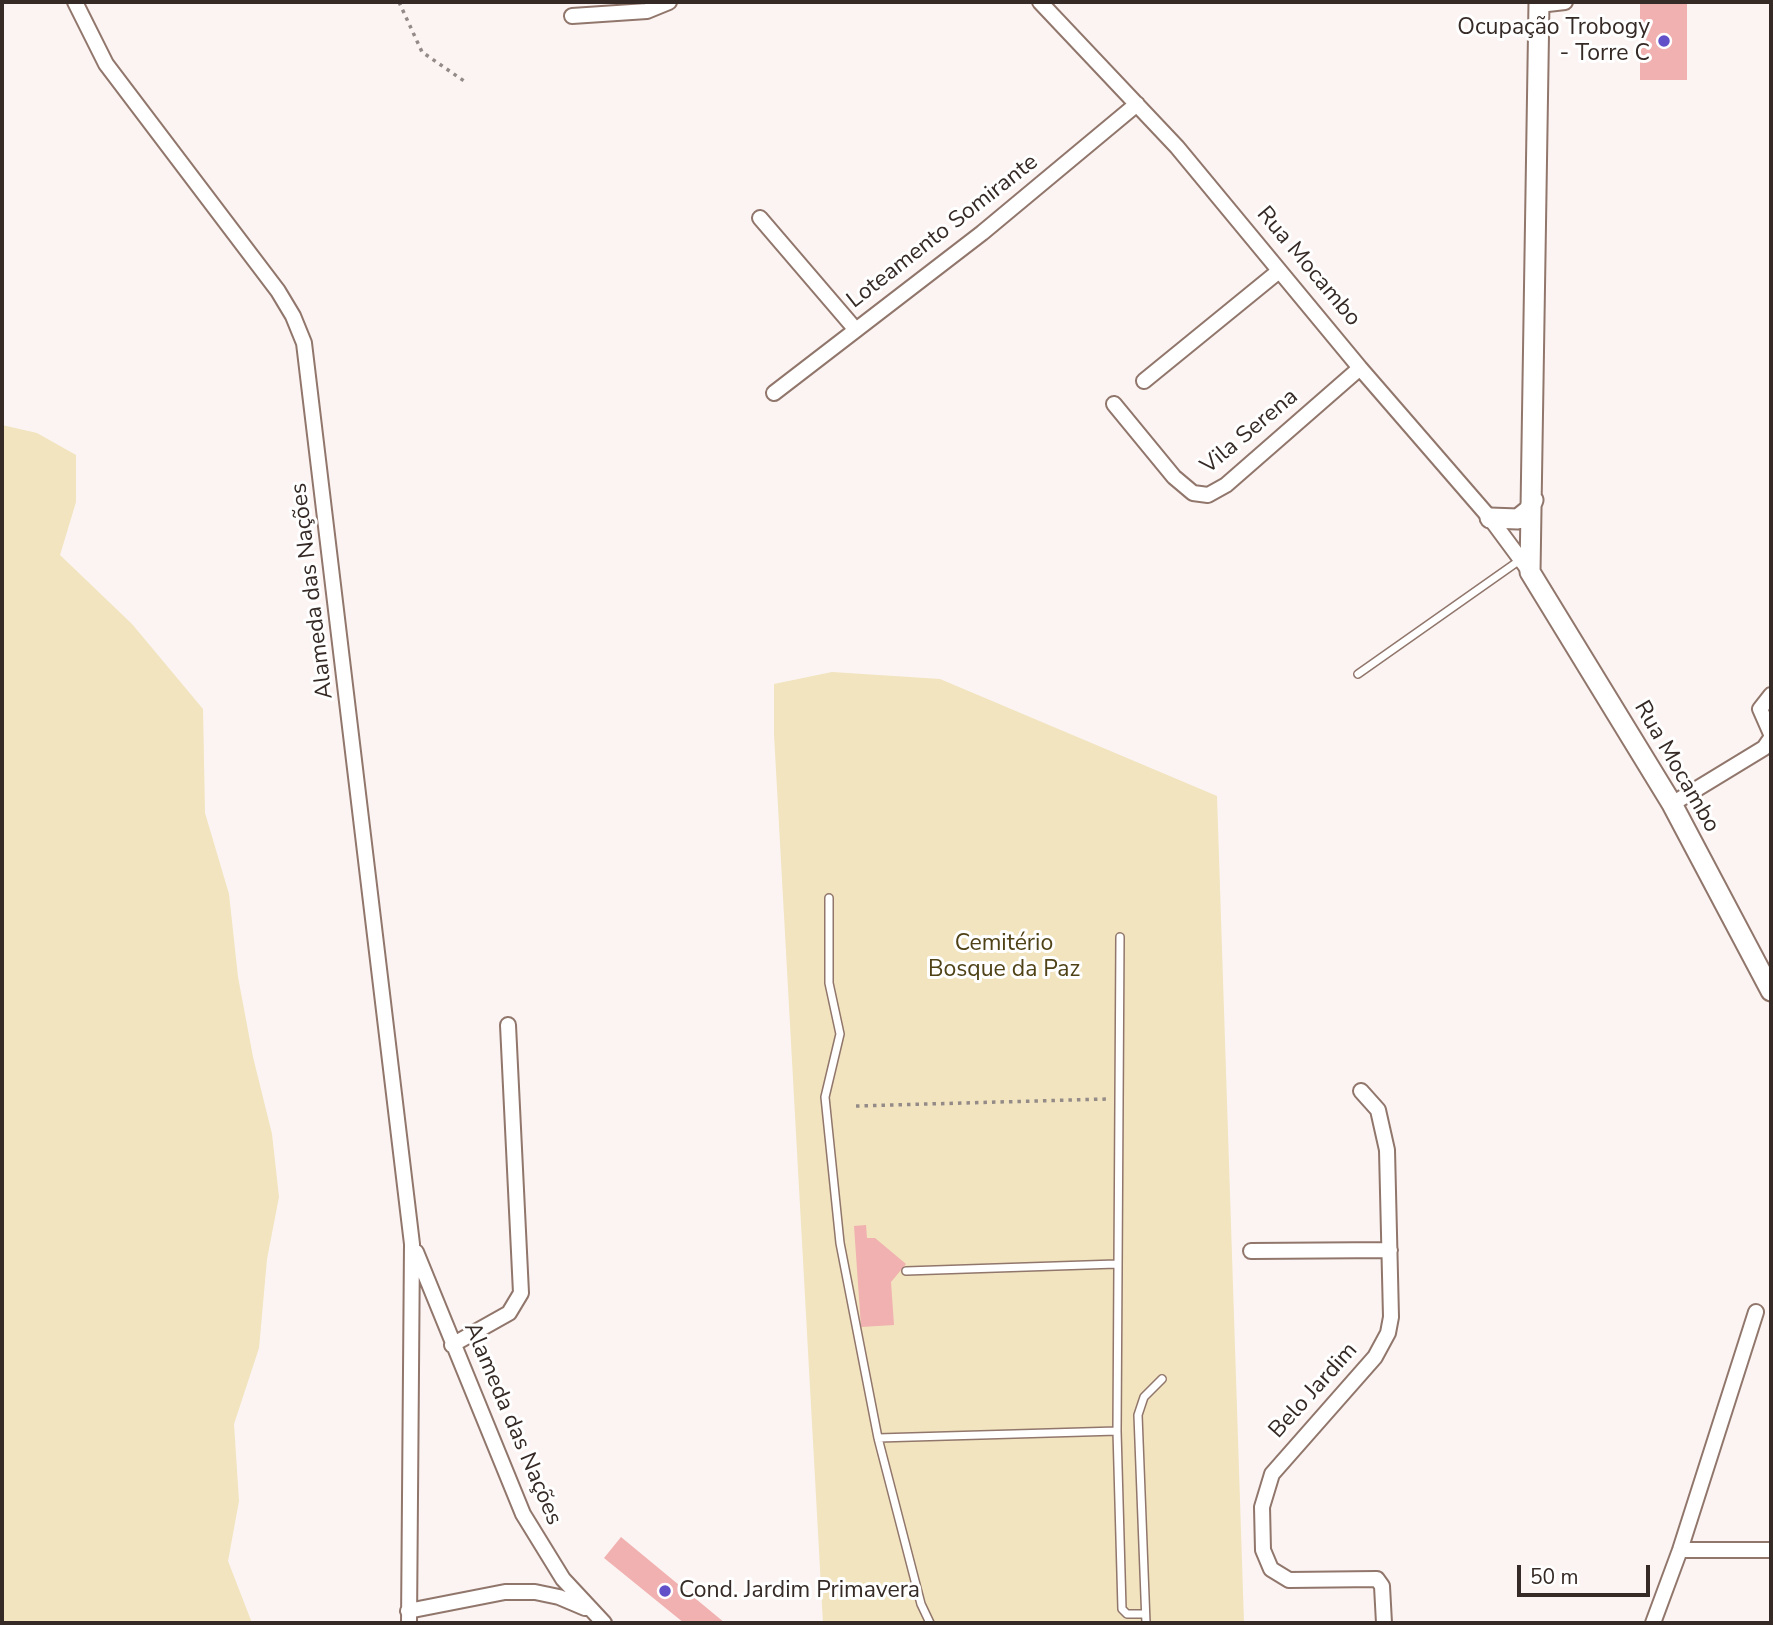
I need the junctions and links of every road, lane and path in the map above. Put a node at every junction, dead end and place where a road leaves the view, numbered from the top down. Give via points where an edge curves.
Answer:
1 (75, 2) edge
2 (399, 2) edge
3 (669, 2) edge
4 (1040, 2) edge
5 (1565, 2) edge
6 (1539, 3) edge
7 (572, 16) dead end
8 (464, 81) dead end
9 (1137, 104) junction
10 (760, 218) dead end
11 (1279, 271) junction
12 (856, 330) junction
13 (1360, 368) junction
14 (1144, 381) dead end
15 (774, 393) dead end
16 (1114, 404) dead end
17 (1533, 500) junction
18 (1490, 518) junction
19 (1525, 566) junction
20 (1358, 674) dead end
21 (1771, 695) edge
22 (1771, 736) edge
23 (1672, 804) junction
24 (829, 898) dead end
25 (1120, 937) dead end
26 (1771, 990) edge
27 (508, 1025) dead end
28 (1361, 1091) dead end
29 (1119, 1099) junction
30 (856, 1106) dead end
31 (412, 1244) junction
32 (1390, 1250) junction
33 (1251, 1251) dead end
34 (1116, 1264) junction
35 (906, 1270) dead end
36 (1756, 1312) dead end
37 (452, 1345) junction
38 (1162, 1379) dead end
39 (1117, 1432) junction
40 (878, 1438) junction
41 (1680, 1550) junction
42 (1771, 1550) edge
43 (590, 1609) junction
44 (1145, 1614) junction
45 (409, 1617) edge
46 (604, 1623) edge
47 (930, 1623) edge
48 (1146, 1623) edge
49 (1384, 1623) edge
50 (1653, 1623) edge

1 - 31 street, Alameda das Nações via 106,64 278,291 304,343
2 - 8 path via 422,52
3 - 7 street via 647,10
4 - 9 street, Rua Mocambo
5 - 6 street
6 - 17 main road
9 - 11 street, Rua Mocambo
9 - 12 street, Loteamento Somirante
10 - 12 street
11 - 13 street, Rua Mocambo
11 - 14 street
12 - 15 street, Loteamento Somirante
13 - 16 street, Vila Serena via 1226,485 1208,495 1193,493 1174,477
13 - 18 street, Rua Mocambo
17 - 18 main road via 1518,519
17 - 19 main road
18 - 19 street, Rua Mocambo
19 - 20 lane
19 - 23 main road, Rua Mocambo
21 - 22 street via 1760,709
22 - 23 street via 1764,748
23 - 26 main road, Rua Mocambo
24 - 40 lane via 829,983 840,1034 825,1097 840,1243
25 - 29 lane
27 - 37 street via 521,1293 509,1313
28 - 32 street, Belo Jardim via 1378,1110 1383,1128
29 - 30 path
29 - 34 lane
31 - 37 street, Alameda das Nações
31 - 45 street, Alameda das Nações
32 - 33 street
32 - 49 street, Belo Jardim via 1391,1317 1383,1344 1272,1474 1262,1507 1263,1550 1271,1569 1289,1580 1377,1579 1382,1586
34 - 35 lane
34 - 39 lane
36 - 41 street
37 - 43 street, Alameda das Nações via 523,1514 563,1579
38 - 44 lane via 1144,1397 1138,1415
39 - 40 lane
39 - 44 lane via 1122,1609 1127,1614
40 - 47 lane via 921,1604
41 - 42 street
41 - 50 street
43 - 45 street, Alameda das Nações via 547,1594 505,1592
43 - 46 street, Alameda das Nações
44 - 48 lane

